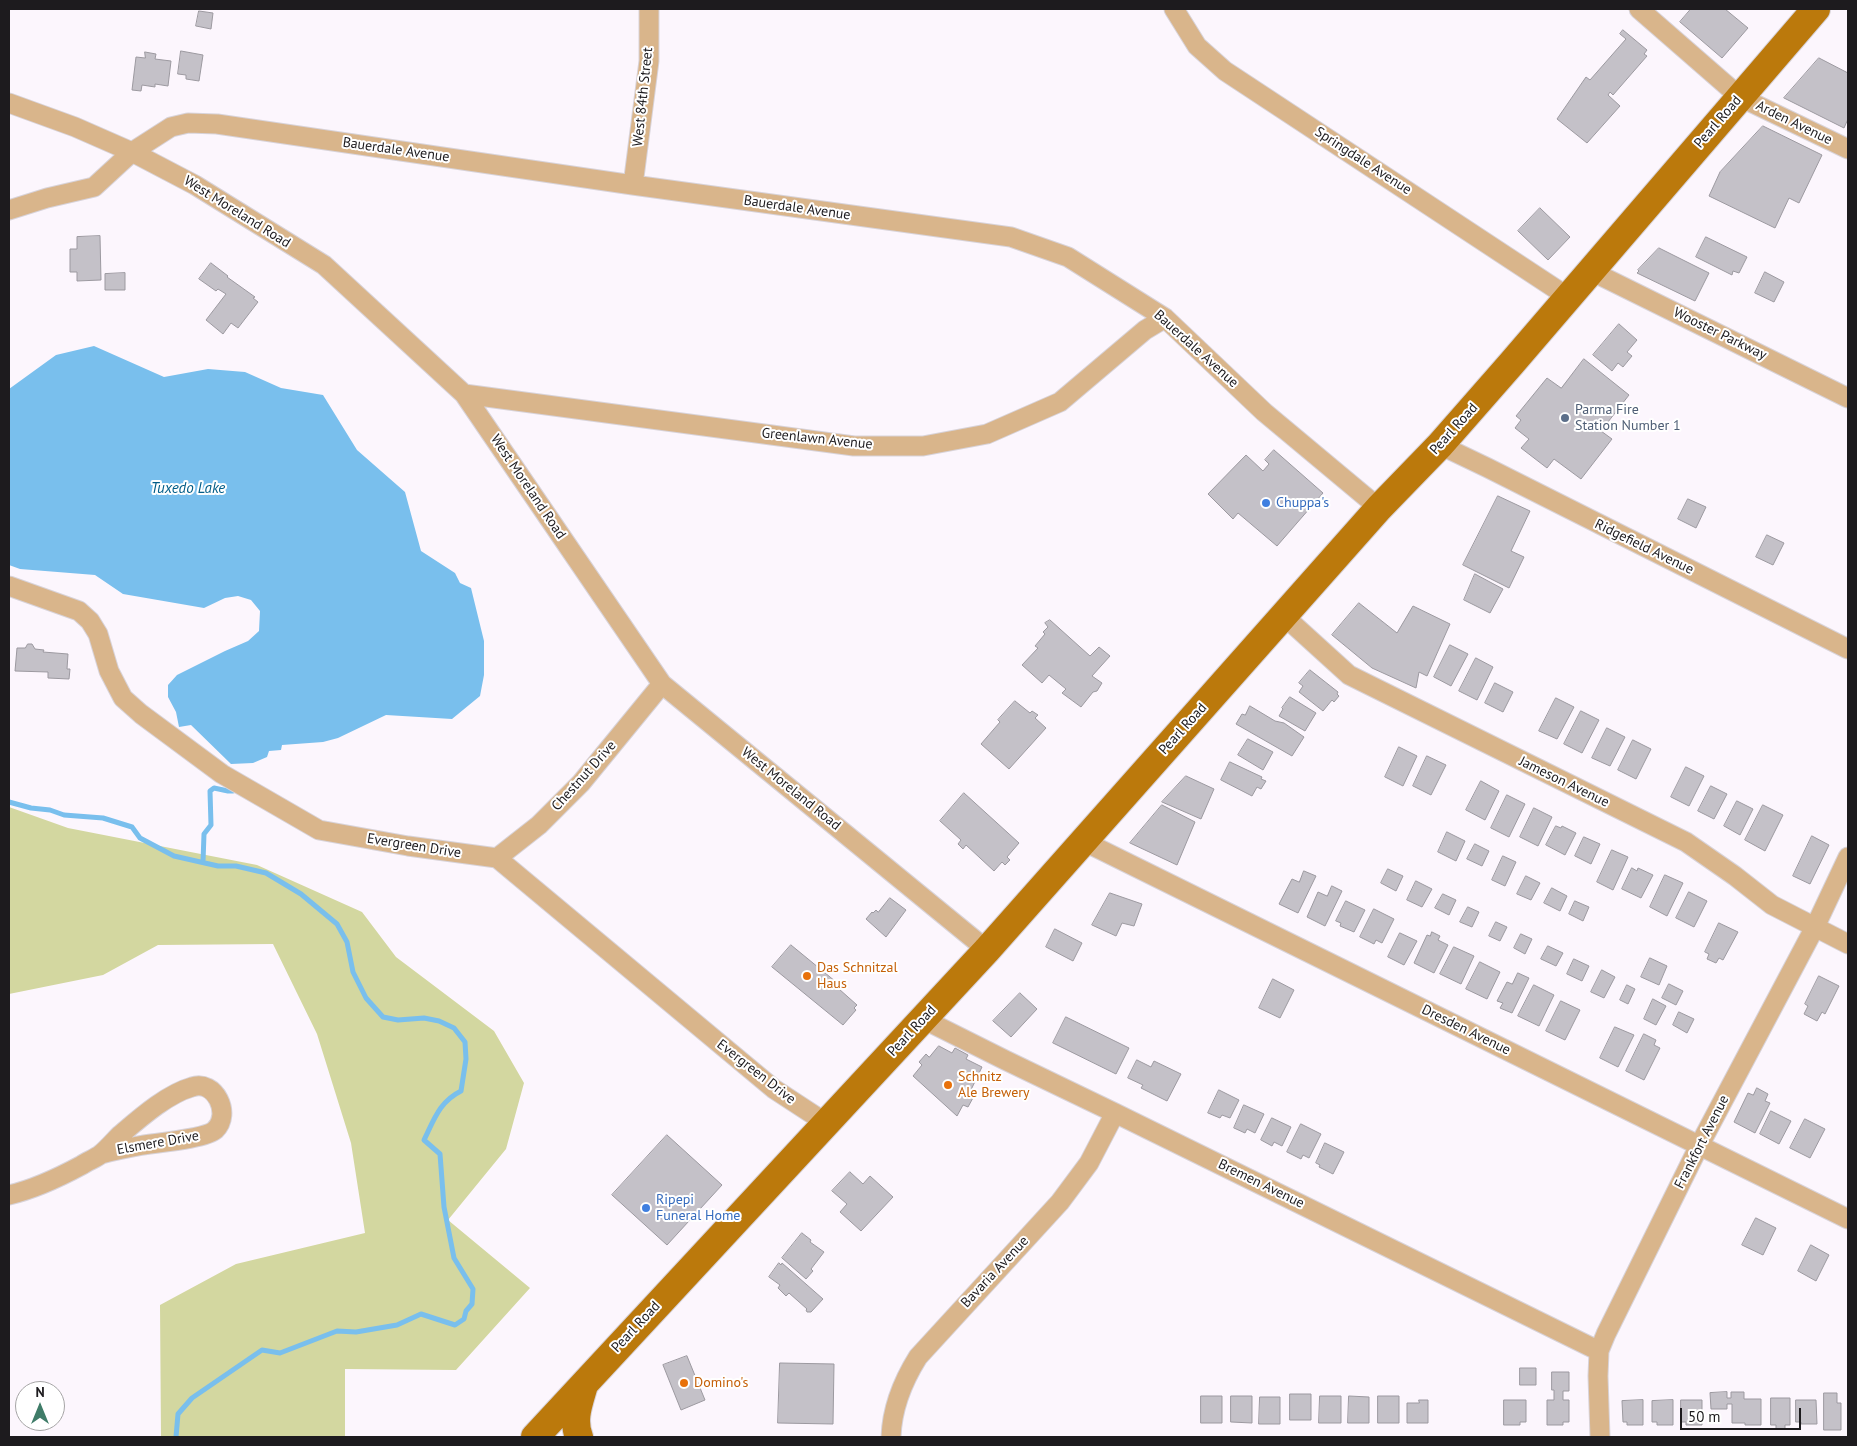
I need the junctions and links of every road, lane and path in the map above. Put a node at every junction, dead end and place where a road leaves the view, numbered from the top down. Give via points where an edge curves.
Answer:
1 (649, 9) edge
2 (1174, 9) edge
3 (1639, 9) edge
4 (1816, 9) edge
5 (1740, 97) junction
6 (9, 103) edge
7 (1848, 149) edge
8 (132, 152) junction
9 (633, 185) junction
10 (9, 210) edge
11 (1591, 271) junction
12 (1568, 297) junction
13 (1165, 318) junction
14 (464, 394) junction
15 (1848, 398) edge
16 (1440, 445) junction
17 (1379, 508) junction
18 (9, 586) edge
19 (1284, 616) junction
20 (1848, 649) edge
21 (662, 684) junction
22 (1083, 841) junction
23 (1848, 857) edge
24 (496, 858) junction
25 (1816, 927) junction
26 (1848, 944) edge
27 (987, 950) junction
28 (923, 1018) junction
29 (1115, 1112) junction
30 (826, 1123) junction
31 (1699, 1146) junction
32 (101, 1154) junction
33 (9, 1196) edge
34 (1848, 1219) edge
35 (1599, 1351) junction
36 (585, 1383) junction
37 (535, 1437) edge
38 (578, 1437) edge
39 (891, 1437) edge
40 (1600, 1437) edge

1 - 9 street, West 84th Street via 649,61
2 - 12 street, Springdale Avenue via 1197,46 1225,71
3 - 5 street, Arden Avenue
4 - 5 main road, Pearl Road
5 - 7 street, Arden Avenue
5 - 11 main road, Pearl Road
6 - 8 street, West Moreland Road
8 - 9 street, Bauerdale Avenue via 171,127 196,122
8 - 10 street, Bauerdale Avenue via 94,187
8 - 14 street, West Moreland Road via 195,185 324,265
9 - 13 street, Bauerdale Avenue via 1011,237 1068,257
11 - 12 main road, Pearl Road
11 - 15 street, Wooster Parkway
12 - 16 main road, Pearl Road
13 - 14 street, Greenlawn Avenue via 1145,330 1060,402 987,434 923,446 854,446
13 - 17 street, Bauerdale Avenue via 1264,412
14 - 21 street, West Moreland Road
16 - 17 main road, Pearl Road
16 - 20 street, Ridgefield Avenue
17 - 19 main road, Pearl Road
18 - 24 street, Evergreen Drive via 79,611 98,634 109,671 123,698 222,774 319,830
19 - 22 main road, Pearl Road
19 - 25 street, Jameson Avenue via 1349,675 1686,842 1772,905
21 - 24 street, Chestnut Drive via 581,783 539,825
21 - 27 street, West Moreland Road
22 - 27 main road, Pearl Road
22 - 31 street, Dresden Avenue
23 - 25 street, Frankfort Avenue
24 - 30 street, Evergreen Drive via 774,1089
25 - 26 street, Jameson Avenue
25 - 31 street, Frankfort Avenue
27 - 28 main road, Pearl Road
28 - 29 street, Bremen Avenue
28 - 30 main road, Pearl Road
29 - 35 street, Bremen Avenue
29 - 39 street, Bavaria Avenue via 1089,1163 1060,1202 918,1357 900,1391
30 - 36 main road, Pearl Road
31 - 34 street, Dresden Avenue
31 - 35 street, Frankfort Avenue
32 - 32 street, Elsmere Drive via 120,1135 184,1089 196,1085 206,1088 215,1093 219,1101 221,1119 216,1129 206,1135
32 - 33 street, Elsmere Drive via 52,1182
35 - 40 street, Frankfort Avenue
36 - 37 main road, Pearl Road
36 - 38 main road via 576,1416

